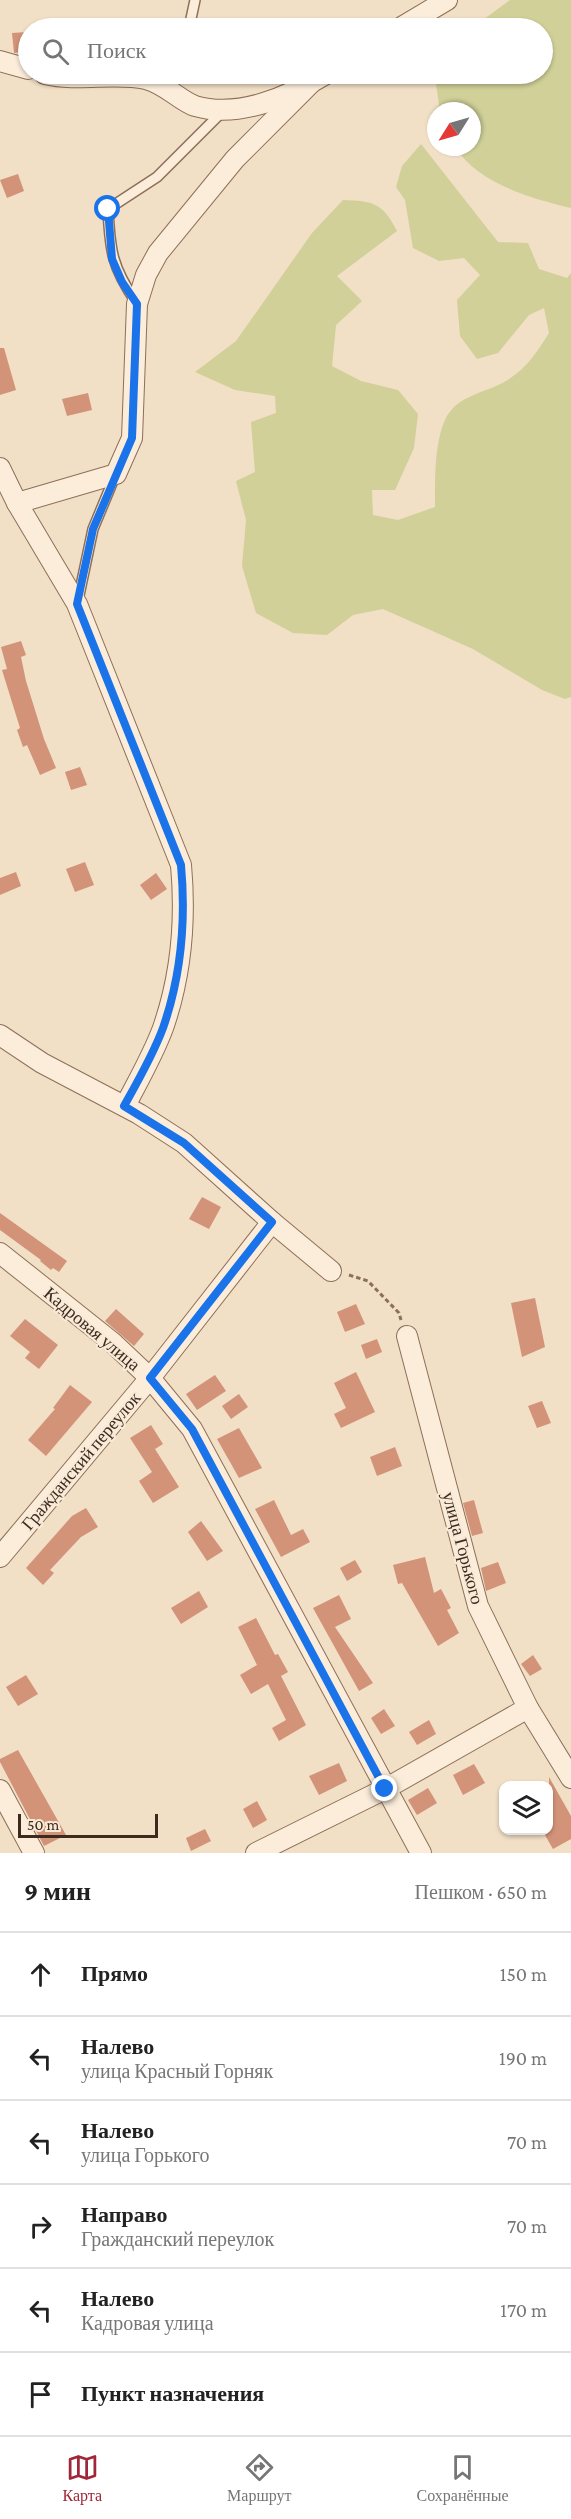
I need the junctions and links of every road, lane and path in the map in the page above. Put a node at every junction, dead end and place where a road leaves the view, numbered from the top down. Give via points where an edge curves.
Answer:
1 (195, 0) edge
2 (447, 0) edge
3 (191, 18) edge
4 (417, 18) edge
5 (0, 61) edge
6 (18, 66) edge
7 (177, 84) edge
8 (306, 84) edge
9 (312, 84) edge
10 (226, 108) junction
11 (137, 304) junction
12 (0, 468) edge
13 (116, 474) junction
14 (18, 503) junction
15 (77, 604) junction
16 (0, 1035) edge
17 (124, 1106) junction
18 (272, 1222) junction
19 (0, 1252) edge
20 (331, 1271) joint
21 (407, 1336) joint
22 (150, 1378) junction
23 (0, 1557) edge
24 (528, 1708) junction
25 (571, 1778) edge
26 (385, 1789) junction
27 (0, 1790) edge
28 (34, 1853) edge
29 (256, 1853) edge
30 (421, 1853) edge

1 - 3 lane
2 - 4 street
5 - 6 street
7 - 10 street via 194,106
8 - 10 street via 265,104
9 - 11 street via 235,159 158,253
10 - 11 lane via 157,177 108,209 112,259
11 - 13 street via 132,438
12 - 14 street
13 - 14 street
13 - 15 lane via 93,529
14 - 15 street
15 - 17 street via 181,865 185,906 179,960 163,1028
16 - 17 street via 42,1063
17 - 18 street via 184,1143
18 - 20 street
18 - 22 street, Гражданский переулок
19 - 22 street, Кадровая улица via 112,1342
20 - 21 path via 368,1281 399,1313
21 - 24 street, улица Горького via 478,1606
22 - 23 street, Гражданский переулок
22 - 26 street, Кадровая улица via 192,1429
24 - 25 street, улица Горького
24 - 26 street
26 - 29 street
26 - 30 street, Кадровая улица
27 - 28 street

